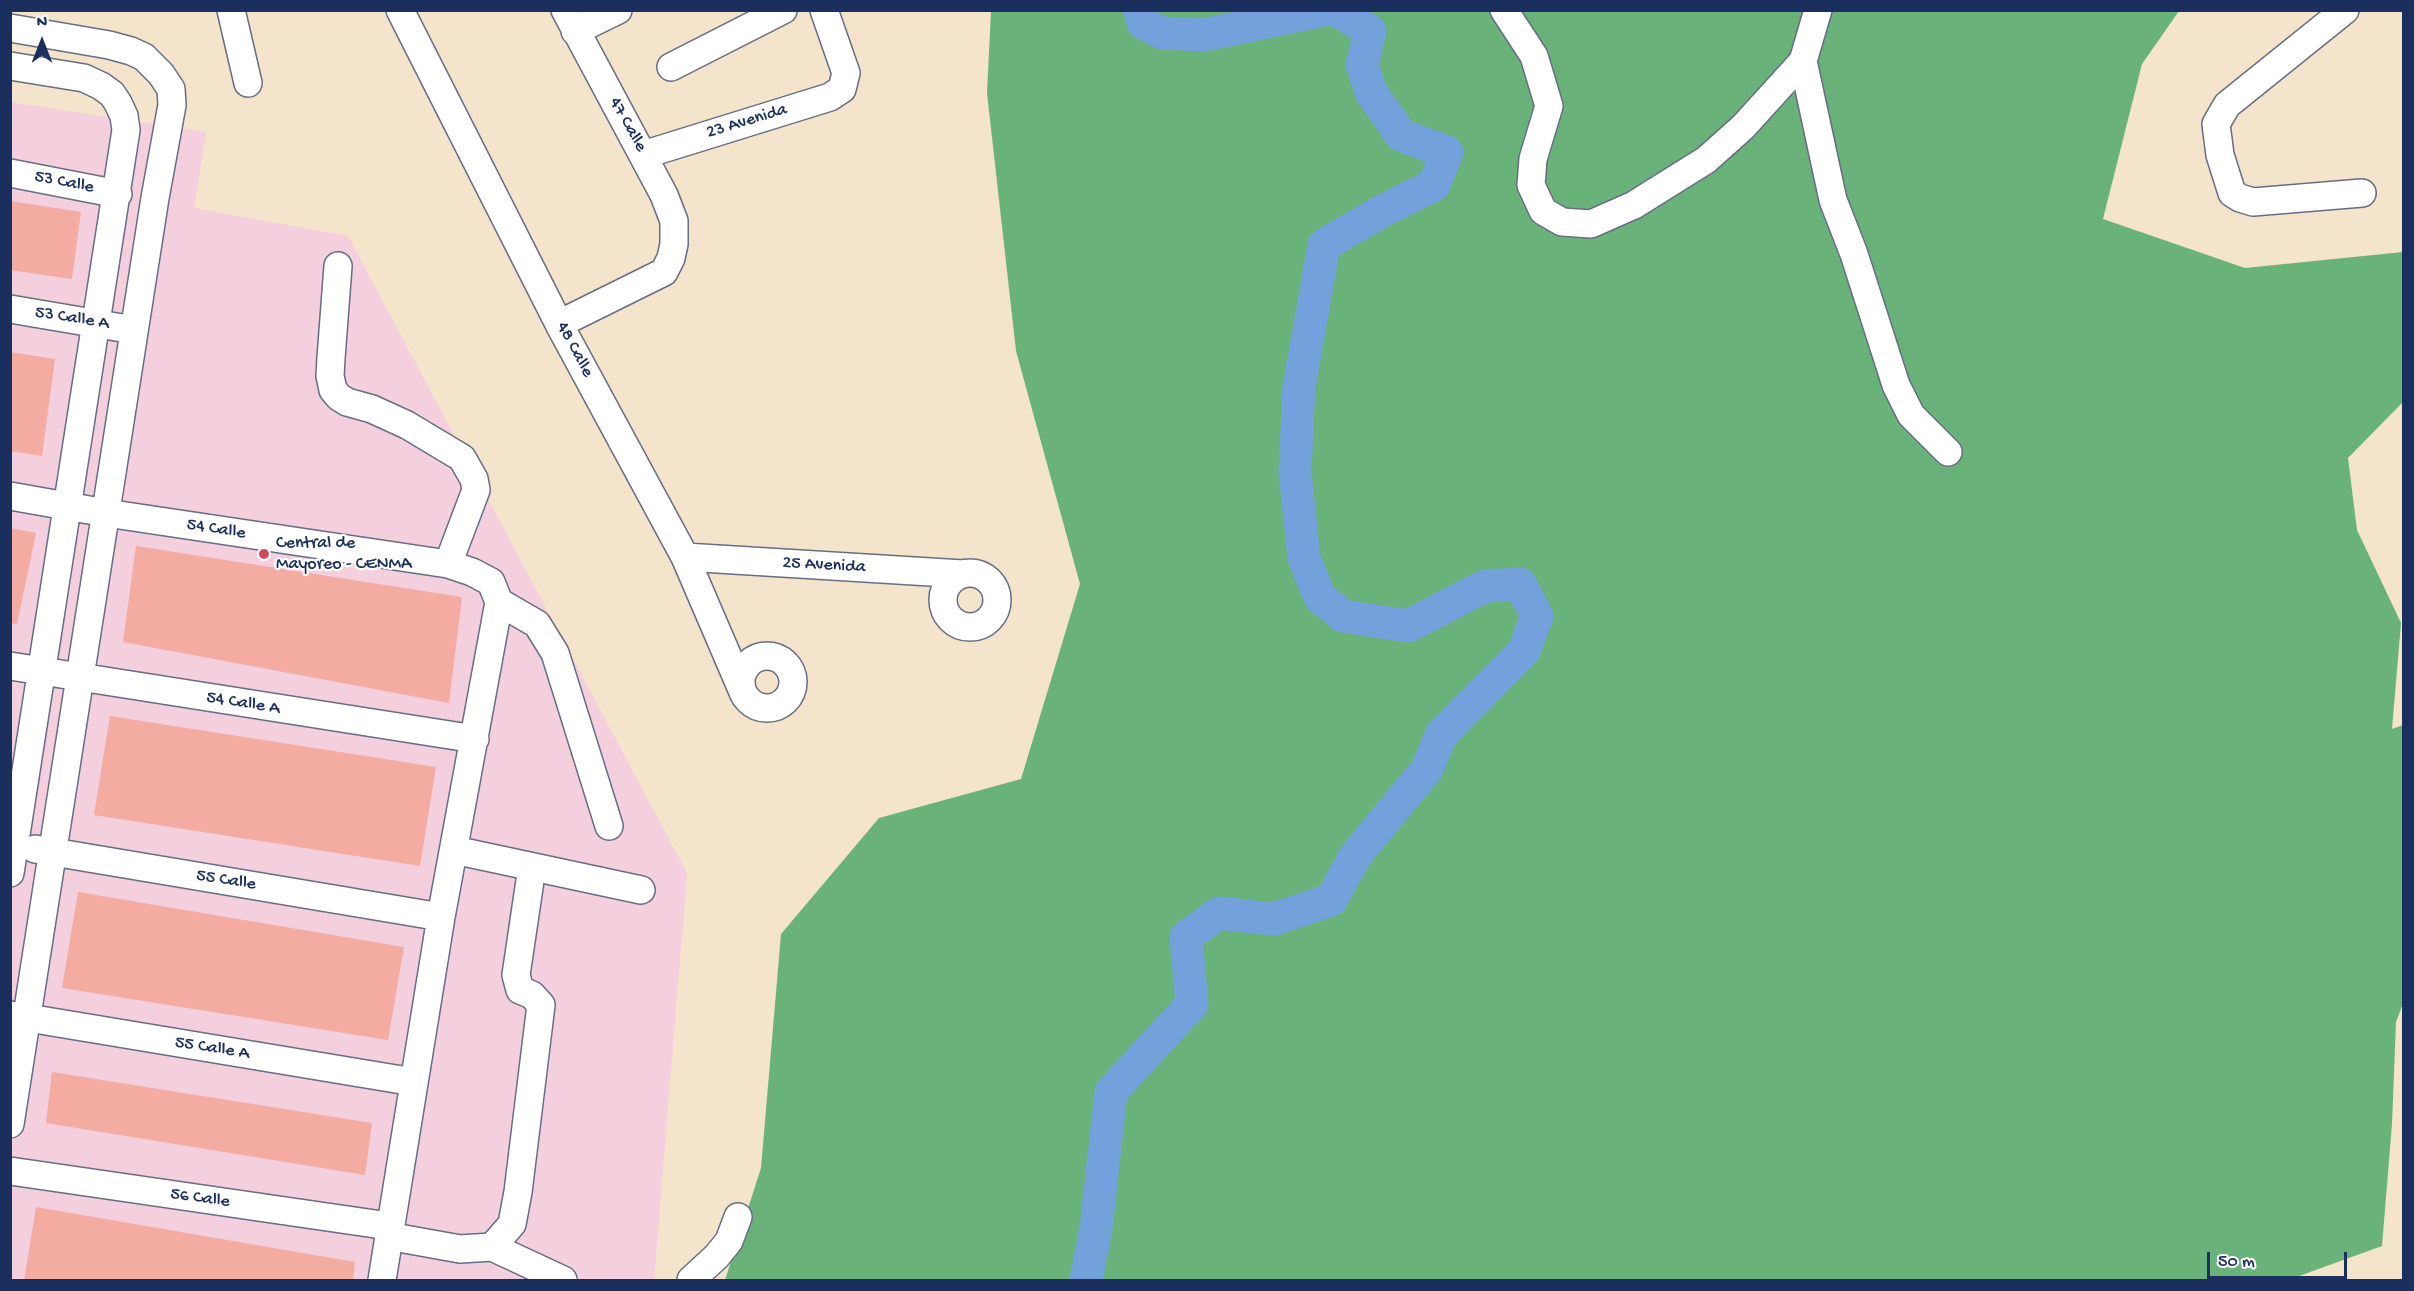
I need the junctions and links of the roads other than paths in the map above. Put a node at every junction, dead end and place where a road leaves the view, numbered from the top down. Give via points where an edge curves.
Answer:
1 (231, 10) edge
2 (400, 10) edge
3 (618, 10) edge
4 (783, 10) edge
5 (824, 10) edge
6 (1504, 10) edge
7 (1818, 10) edge
8 (2345, 10) edge
9 (570, 21) edge
10 (10, 28) edge
11 (1803, 61) junction
12 (10, 66) edge
13 (670, 68) dead end
14 (248, 83) dead end
15 (643, 155) junction
16 (10, 172) edge
17 (2362, 193) dead end
18 (118, 194) junction
19 (338, 266) dead end
20 (10, 309) edge
21 (95, 322) junction
22 (559, 324) junction
23 (134, 330) junction
24 (1948, 452) dead end
25 (10, 496) edge
26 (68, 505) junction
27 (106, 513) junction
28 (685, 557) junction
29 (448, 564) junction
30 (963, 574) dead end
31 (495, 592) junction
32 (10, 666) edge
33 (42, 671) junction
34 (80, 679) junction
35 (742, 692) dead end
36 (475, 739) junction
37 (609, 826) dead end
38 (13, 844) edge
39 (454, 850) junction
40 (52, 852) junction
41 (532, 867) junction
42 (10, 873) edge
43 (641, 890) dead end
44 (441, 917) junction
45 (18, 1017) edge
46 (414, 1082) junction
47 (10, 1124) edge
48 (10, 1171) edge
49 (738, 1217) dead end
50 (389, 1231) junction
51 (492, 1247) junction
52 (381, 1281) edge
53 (564, 1281) edge
54 (691, 1281) edge

1 - 14 street
2 - 22 street, 48 Calle
3 - 9 street
4 - 13 street
5 - 15 street, 23 Avenida via 846,73 842,89 830,97
6 - 11 street via 1534,56 1549,106 1533,159 1531,185 1543,211 1562,222 1590,224 1634,205 1706,160 1743,127
7 - 11 street
8 - 17 street via 2228,105 2216,124 2220,155 2232,193 2240,198 2253,202
9 - 15 street, 47 Calle
10 - 23 street via 131,51 144,57 171,89 172,105
11 - 24 street via 1833,200 1896,385 1911,415
12 - 18 street via 84,78 112,94 124,116 126,130
15 - 22 street, 47 Calle via 674,221 674,244 664,272
16 - 18 street, 53 Calle
18 - 21 street
19 - 29 street via 330,376 333,390 347,402 417,430 462,458 474,479 476,490
20 - 21 street, 53 Calle A
21 - 23 street, 53 Calle A
21 - 26 street
22 - 28 street, 48 Calle
23 - 27 street
25 - 26 street, 54 Calle
26 - 27 street, 54 Calle
26 - 33 street
27 - 29 street, 54 Calle
27 - 34 street
28 - 30 street, 25 Avenida
28 - 35 street, 48 Calle
29 - 31 street, 54 Calle via 472,572
31 - 36 street
31 - 37 street, 54 Calle via 537,624 555,653
32 - 33 street, 54 Calle A
33 - 34 street, 54 Calle A
33 - 38 street
34 - 36 street, 54 Calle A
34 - 40 street
36 - 39 street
38 - 40 street, 55 Calle
38 - 42 street
39 - 41 street
39 - 44 street
40 - 44 street, 55 Calle
40 - 45 street
41 - 43 street
41 - 51 street via 516,975 520,990 532,995 540,1005 512,1224
44 - 46 street
45 - 46 street, 55 Calle A
45 - 47 street
46 - 50 street
48 - 50 street, 56 Calle
49 - 54 street via 729,1241
50 - 51 street, 56 Calle via 460,1249
50 - 52 street
51 - 53 street

